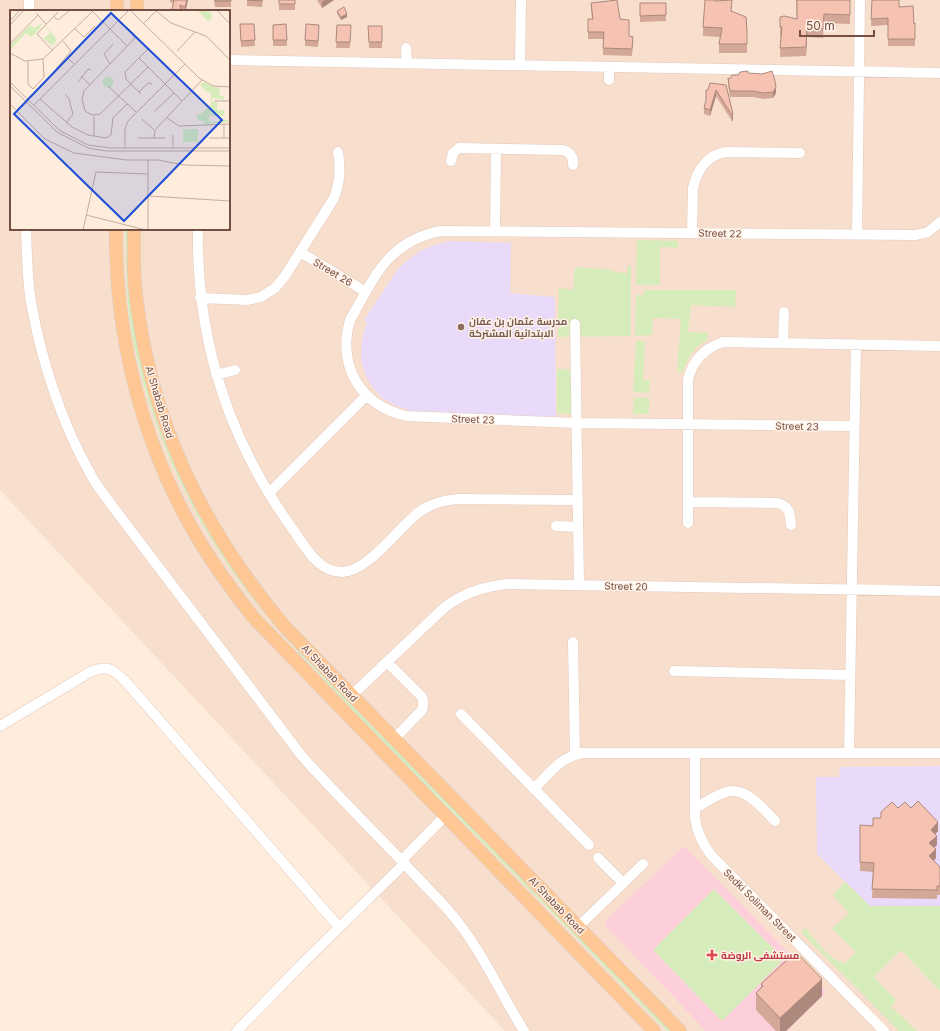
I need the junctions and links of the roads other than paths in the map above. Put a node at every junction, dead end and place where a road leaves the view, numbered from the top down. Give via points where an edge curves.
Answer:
1 (521, 0) edge
2 (860, 0) edge
3 (406, 48) dead end
4 (230, 60) edge
5 (407, 63) junction
6 (520, 65) junction
7 (609, 67) junction
8 (859, 71) junction
9 (940, 73) edge
10 (609, 80) dead end
11 (496, 149) junction
12 (338, 152) dead end
13 (800, 153) dead end
14 (451, 161) dead end
15 (573, 165) dead end
16 (940, 222) edge
17 (26, 230) edge
18 (116, 230) edge
19 (134, 230) edge
20 (198, 230) edge
21 (495, 231) junction
22 (692, 233) junction
23 (857, 235) junction
24 (300, 252) junction
25 (366, 292) junction
26 (200, 298) junction
27 (784, 312) dead end
28 (575, 324) dead end
29 (783, 343) junction
30 (856, 344) junction
31 (940, 346) edge
32 (235, 370) dead end
33 (216, 375) junction
34 (367, 396) junction
35 (576, 423) junction
36 (688, 424) junction
37 (854, 426) junction
38 (269, 493) junction
39 (577, 500) junction
40 (688, 502) junction
41 (688, 523) dead end
42 (791, 525) dead end
43 (556, 526) dead end
44 (578, 527) junction
45 (578, 585) junction
46 (851, 589) junction
47 (940, 591) edge
48 (573, 642) dead end
49 (387, 662) junction
50 (674, 671) dead end
51 (850, 675) junction
52 (352, 695) junction
53 (461, 714) dead end
54 (0, 726) edge
55 (394, 738) junction
56 (695, 753) junction
57 (849, 753) junction
58 (940, 753) edge
59 (575, 754) junction
60 (534, 788) junction
61 (695, 808) junction
62 (446, 815) junction
63 (775, 821) dead end
64 (589, 845) dead end
65 (598, 858) dead end
66 (403, 862) junction
67 (643, 864) dead end
68 (623, 883) junction
69 (339, 927) junction
70 (578, 927) junction
71 (237, 1031) edge
72 (524, 1031) edge
73 (654, 1031) edge
74 (680, 1031) edge
75 (884, 1031) edge

1 - 6 street
2 - 8 street
3 - 5 street
4 - 5 street
5 - 6 street
6 - 7 street
7 - 8 street
7 - 10 street
8 - 9 street
8 - 23 street
11 - 14 street via 457,149 451,155
11 - 15 street via 563,150 570,153
11 - 21 street
12 - 24 street via 340,177 336,192
13 - 22 street via 726,152 711,158 701,168 694,181
16 - 23 street, Street 22 via 928,232 916,235
17 - 66 street via 31,302 41,345 55,394 90,475 297,750 324,782
18 - 62 main road, Al Shabab Road via 119,301 133,378 160,461 189,523 216,568 253,617
19 - 52 main road, Al Shabab Road via 136,293 144,347 164,419 186,475 214,530 248,581 286,628
20 - 26 street
21 - 22 street, Street 22
21 - 25 street, Street 23 via 440,231 413,239 390,256
22 - 23 street, Street 22
24 - 25 street, Street 26
24 - 26 street via 280,283 261,297 241,300
25 - 34 street, Street 23 via 350,320 346,347 352,374
26 - 33 street
27 - 29 street
28 - 35 street
29 - 30 street
29 - 36 street via 724,342 704,352 694,364 688,379
30 - 31 street
30 - 37 street
32 - 33 street
33 - 38 street via 237,434
34 - 35 street, Street 23 via 386,410 406,416
34 - 38 street
35 - 36 street, Street 23
35 - 39 street
36 - 37 street, Street 23
36 - 40 street
37 - 46 street
38 - 39 street via 314,559 324,567 336,571 349,571 361,566 420,512 435,503 459,499
39 - 44 street
40 - 41 street
40 - 42 street via 777,503 784,505 790,512
43 - 44 street
44 - 45 street
45 - 46 street, Street 20
45 - 49 street, Street 20 via 508,584 473,591 445,607
46 - 47 street, Street 20
46 - 51 street
48 - 59 street
49 - 52 street, Street 20
49 - 55 street via 424,701 422,710
50 - 51 street
51 - 57 street
52 - 55 main road, Al Shabab Road
53 - 60 street
54 - 69 street via 90,672 100,668 112,670 127,683
55 - 70 main road, Al Shabab Road
56 - 57 street
56 - 59 street
56 - 61 street, Sedki Soliman Street
57 - 58 street
59 - 60 street via 563,761
60 - 64 street
61 - 63 street via 725,792 735,792 748,795
61 - 75 street, Sedki Soliman Street via 699,836 711,855
62 - 66 street
62 - 73 main road, Al Shabab Road
65 - 68 street
66 - 69 street
66 - 72 street via 448,910 468,936
67 - 68 street
68 - 70 street
69 - 71 street
70 - 74 main road, Al Shabab Road

